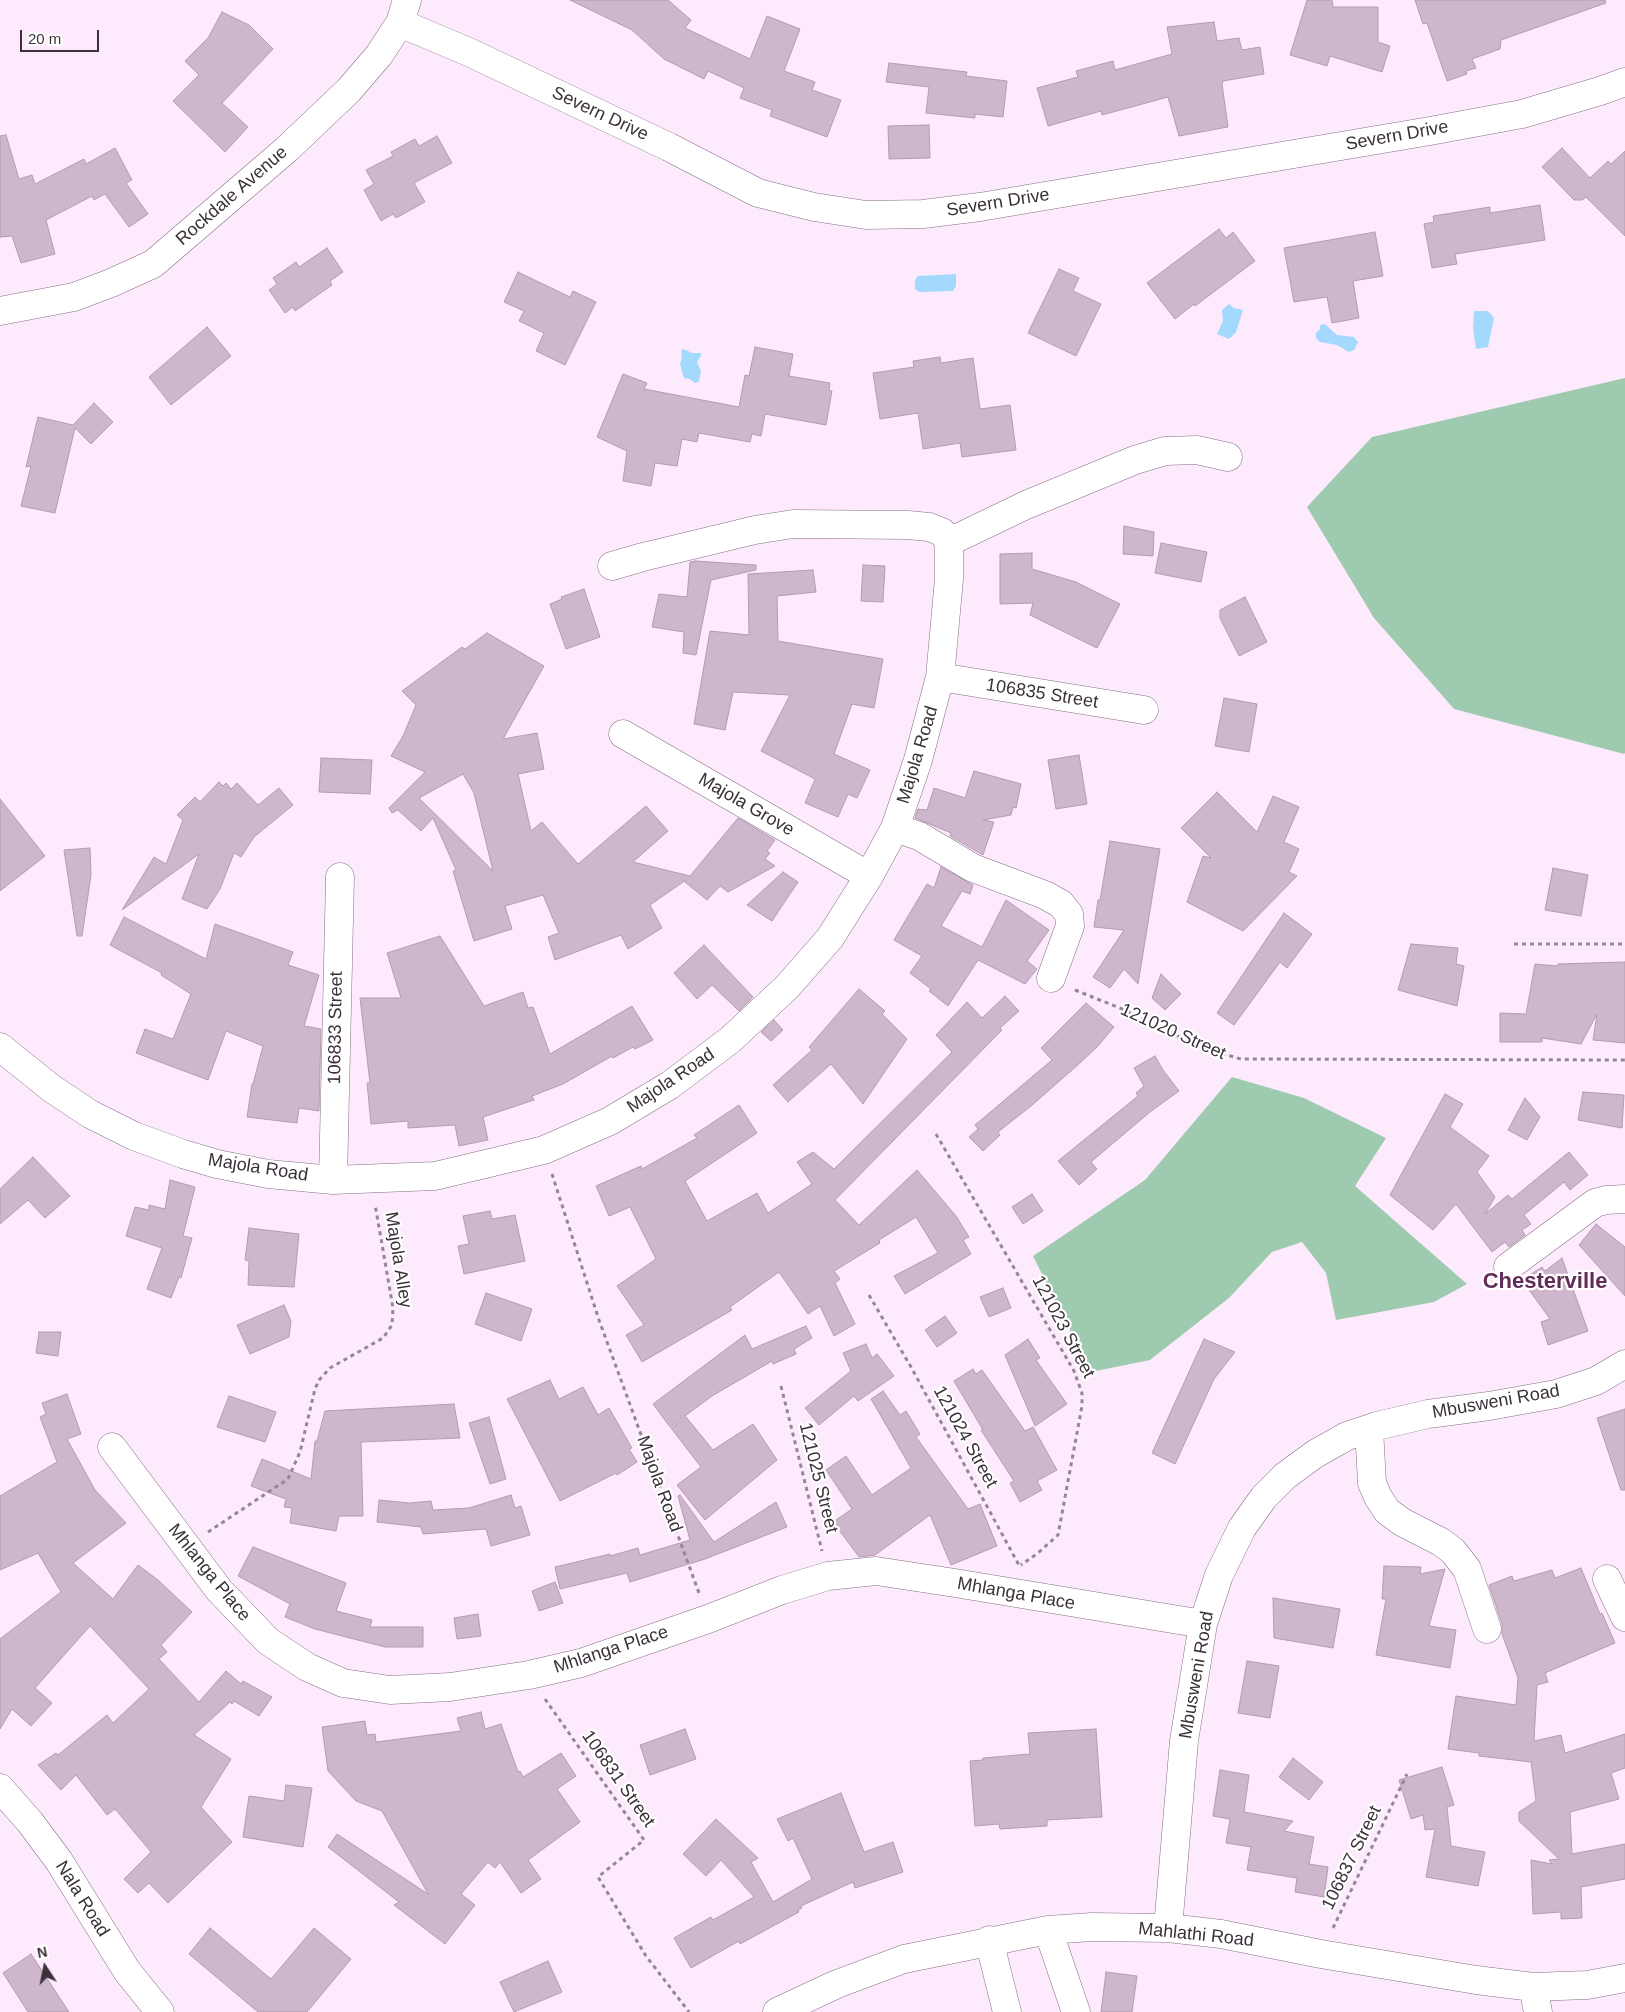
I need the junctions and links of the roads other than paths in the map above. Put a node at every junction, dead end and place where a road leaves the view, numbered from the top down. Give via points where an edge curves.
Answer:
1 (403, 12) edge
2 (1625, 82) edge
3 (0, 311) edge
4 (1228, 457) dead end
5 (949, 542) junction
6 (612, 566) dead end
7 (940, 678) junction
8 (1144, 710) dead end
9 (624, 734) dead end
10 (895, 828) junction
11 (340, 876) dead end
12 (869, 876) junction
13 (1051, 978) road end
14 (0, 1047) edge
15 (333, 1180) junction
16 (1625, 1200) edge
17 (1508, 1267) dead end
18 (1625, 1364) edge
19 (1369, 1428) junction
20 (112, 1447) dead end
21 (1607, 1579) dead end
22 (1625, 1617) edge
23 (1203, 1624) junction
24 (1487, 1630) dead end
25 (0, 1788) edge
26 (1168, 1928) junction
27 (1048, 1930) junction
28 (989, 1940) junction
29 (1625, 1978) edge
30 (1535, 2000) edge
31 (160, 2012) edge
32 (777, 2012) edge
33 (1007, 2012) edge
34 (1076, 2012) edge

1 - 2 street, Severn Drive via 471,53 758,193 814,208 866,215 923,214 980,207 1430,131 1522,114
1 - 3 street, Rockdale Avenue via 379,55 335,103 287,149 153,264 74,297
4 - 5 street via 1197,450 1166,451 1135,460
5 - 6 street via 942,532 915,525 793,524 755,530
5 - 7 street, Majola Road
7 - 8 street, 106835 Street
7 - 10 street, Majola Road
9 - 12 street, Majola Grove
10 - 12 street, Majola Road
10 - 13 street via 919,836 973,868 1061,904 1069,914 1070,926
11 - 15 street, 106833 Street
12 - 15 street, Majola Road via 830,938 787,987 730,1040 670,1085 610,1121 544,1150 435,1176
14 - 15 street, Majola Road via 90,1114 134,1136 217,1164 268,1174
16 - 17 street via 1600,1200
18 - 19 street, Mbusweni Road via 1596,1380 1556,1394 1428,1414
19 - 23 street, Mbusweni Road via 1315,1454 1285,1476 1264,1497 1242,1528 1219,1574
19 - 24 street via 1372,1483 1378,1497 1387,1511 1402,1522 1454,1552 1466,1569
20 - 23 street, Mhlanga Place via 219,1590 268,1641 307,1667 343,1683 390,1690 450,1687 529,1675 581,1663 828,1576 876,1571
21 - 22 street
23 - 26 street, Mbusweni Road via 1184,1741
25 - 31 street, Nala Road via 59,1861 126,1971
26 - 27 street, Mahlathi Road
26 - 30 street, Mahlathi Road via 1221,1934 1476,1980
27 - 28 street, Mahlathi Road
27 - 34 street
28 - 32 street, Mahlathi Road via 904,1959
28 - 33 street
29 - 30 street, Mahlathi Road

